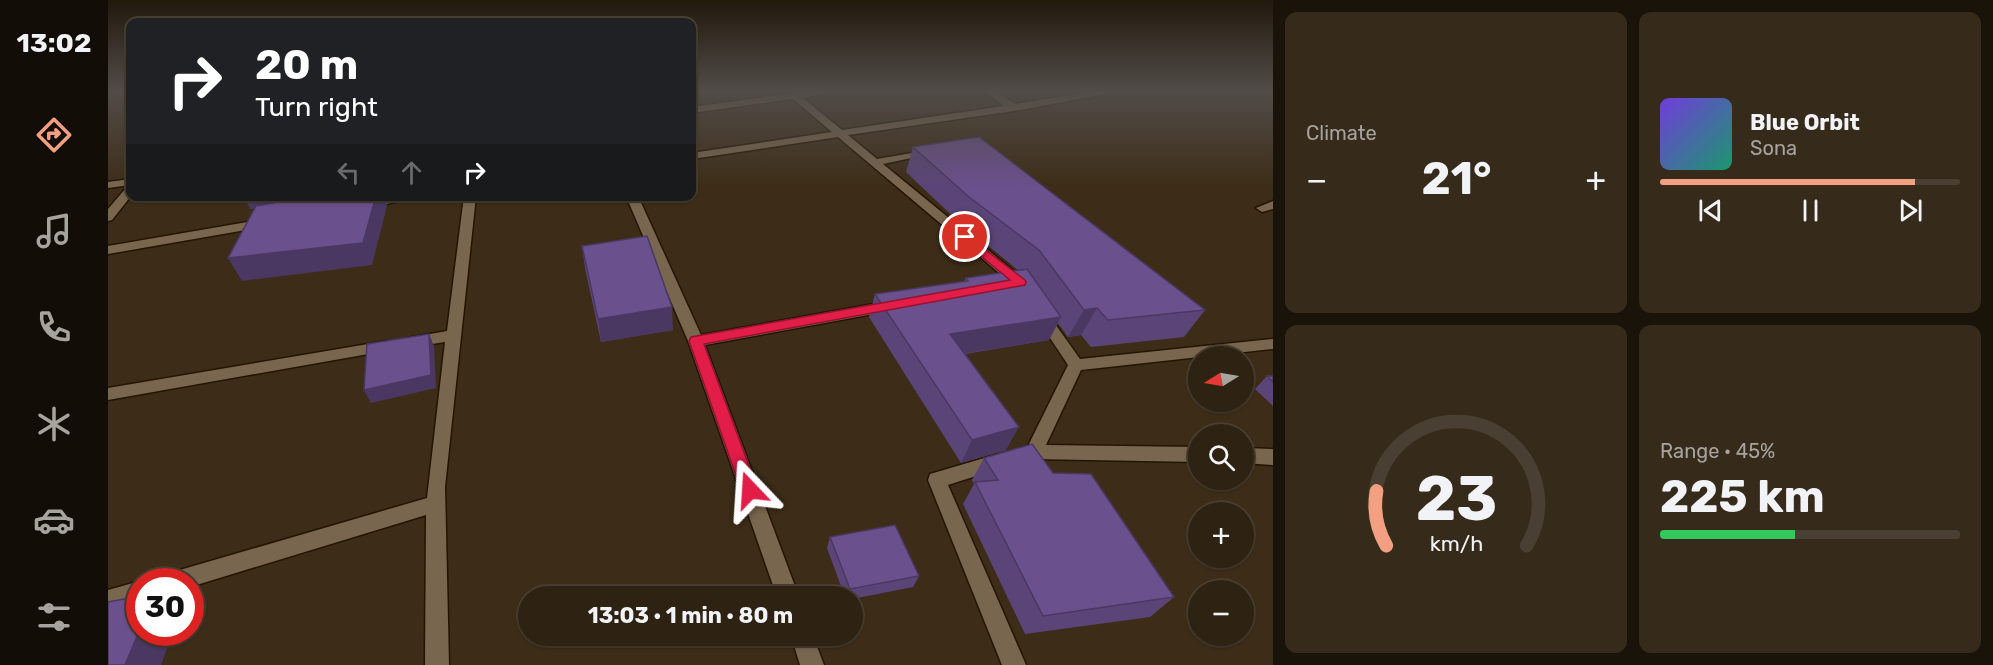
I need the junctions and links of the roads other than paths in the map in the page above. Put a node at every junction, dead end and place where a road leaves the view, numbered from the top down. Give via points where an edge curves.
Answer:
1 (826, 123) edge
2 (917, 123) edge
3 (840, 135) junction
4 (941, 149) edge
5 (696, 155) edge
6 (873, 163) junction
7 (126, 183) edge
8 (108, 185) edge
9 (126, 195) edge
10 (387, 201) edge
11 (469, 201) edge
12 (634, 201) edge
13 (347, 208) edge
14 (108, 218) edge
15 (279, 220) edge
16 (108, 250) edge
17 (1020, 282) junction
18 (997, 286) edge
19 (904, 303) edge
20 (454, 335) junction
21 (696, 341) junction
22 (1273, 344) edge
23 (1076, 365) junction
24 (108, 394) edge
25 (1034, 452) junction
26 (1188, 455) edge
27 (1254, 456) edge
28 (1273, 457) edge
29 (435, 504) junction
30 (204, 573) edge
31 (784, 586) edge
32 (126, 596) edge
33 (108, 601) edge
34 (805, 646) edge
35 (437, 665) edge
36 (812, 665) edge
37 (1014, 665) edge

1 - 3 street
2 - 3 street
3 - 5 street
3 - 6 street
4 - 6 street
6 - 17 street
7 - 8 street
9 - 14 street
10 - 13 street
11 - 20 street
12 - 21 street
15 - 16 street
17 - 18 street
17 - 23 street
19 - 21 street
20 - 24 street
20 - 29 street
21 - 31 street
22 - 23 street
23 - 25 street
25 - 26 street
25 - 37 street via 936,480
27 - 28 street
29 - 30 street
29 - 35 street
32 - 33 street
34 - 36 street

